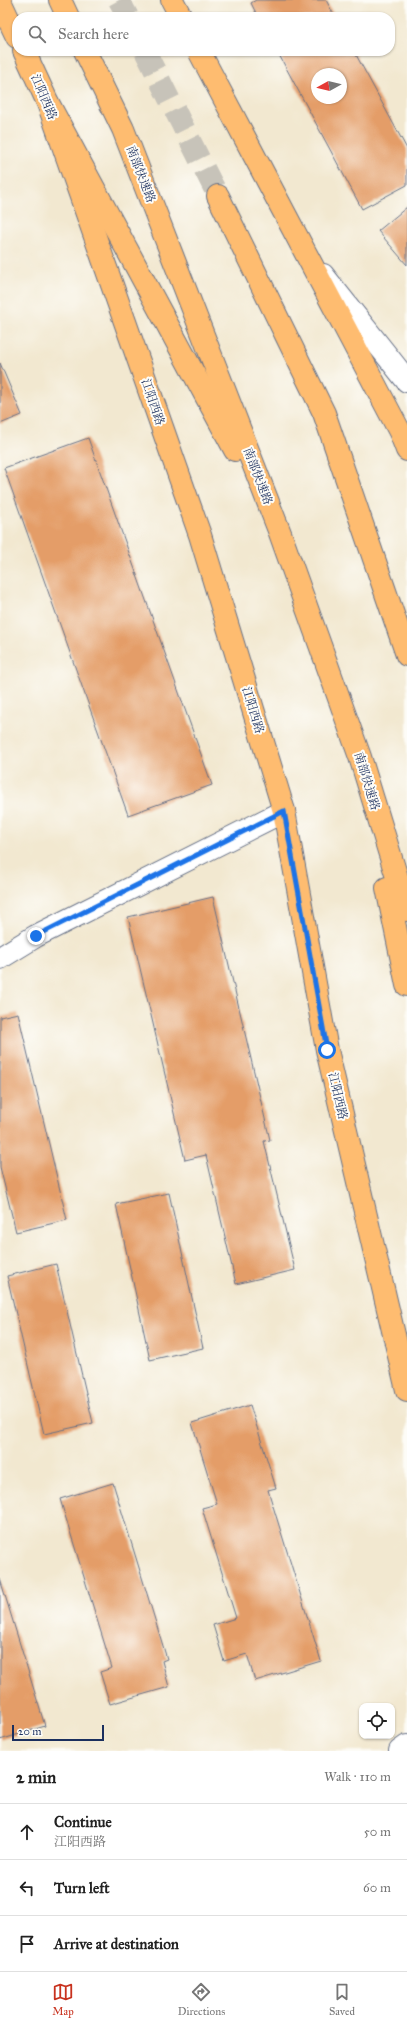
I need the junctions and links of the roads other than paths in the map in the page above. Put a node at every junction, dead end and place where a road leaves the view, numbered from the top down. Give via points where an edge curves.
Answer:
1 (60, 0) edge
2 (172, 0) edge
3 (0, 1) edge
4 (66, 12) edge
5 (178, 12) edge
6 (12, 26) edge
7 (26, 56) edge
8 (87, 56) edge
9 (202, 56) edge
10 (48, 103) junction
11 (218, 196) tunnel mouth
12 (308, 256) junction
13 (407, 381) edge
14 (407, 450) edge
15 (280, 533) junction
16 (407, 655) edge
17 (360, 757) junction
18 (284, 811) junction
19 (407, 910) edge
20 (0, 958) edge
21 (407, 985) edge
22 (407, 1390) edge
23 (407, 1746) edge
24 (400, 1751) edge

1 - 4 main road
2 - 5 main road
3 - 6 main road
7 - 10 main road, 江阳西路
8 - 15 main road, 南部快速路 via 123,129
9 - 12 main road
10 - 15 main road
10 - 18 main road, 江阳西路 via 200,535
11 - 16 main road via 324,413
12 - 13 street
12 - 14 main road
15 - 17 main road, 南部快速路
17 - 19 main road, 南部快速路
17 - 21 main road
18 - 20 street via 36,936
18 - 22 main road, 江阳西路 via 327,1050
23 - 24 street

